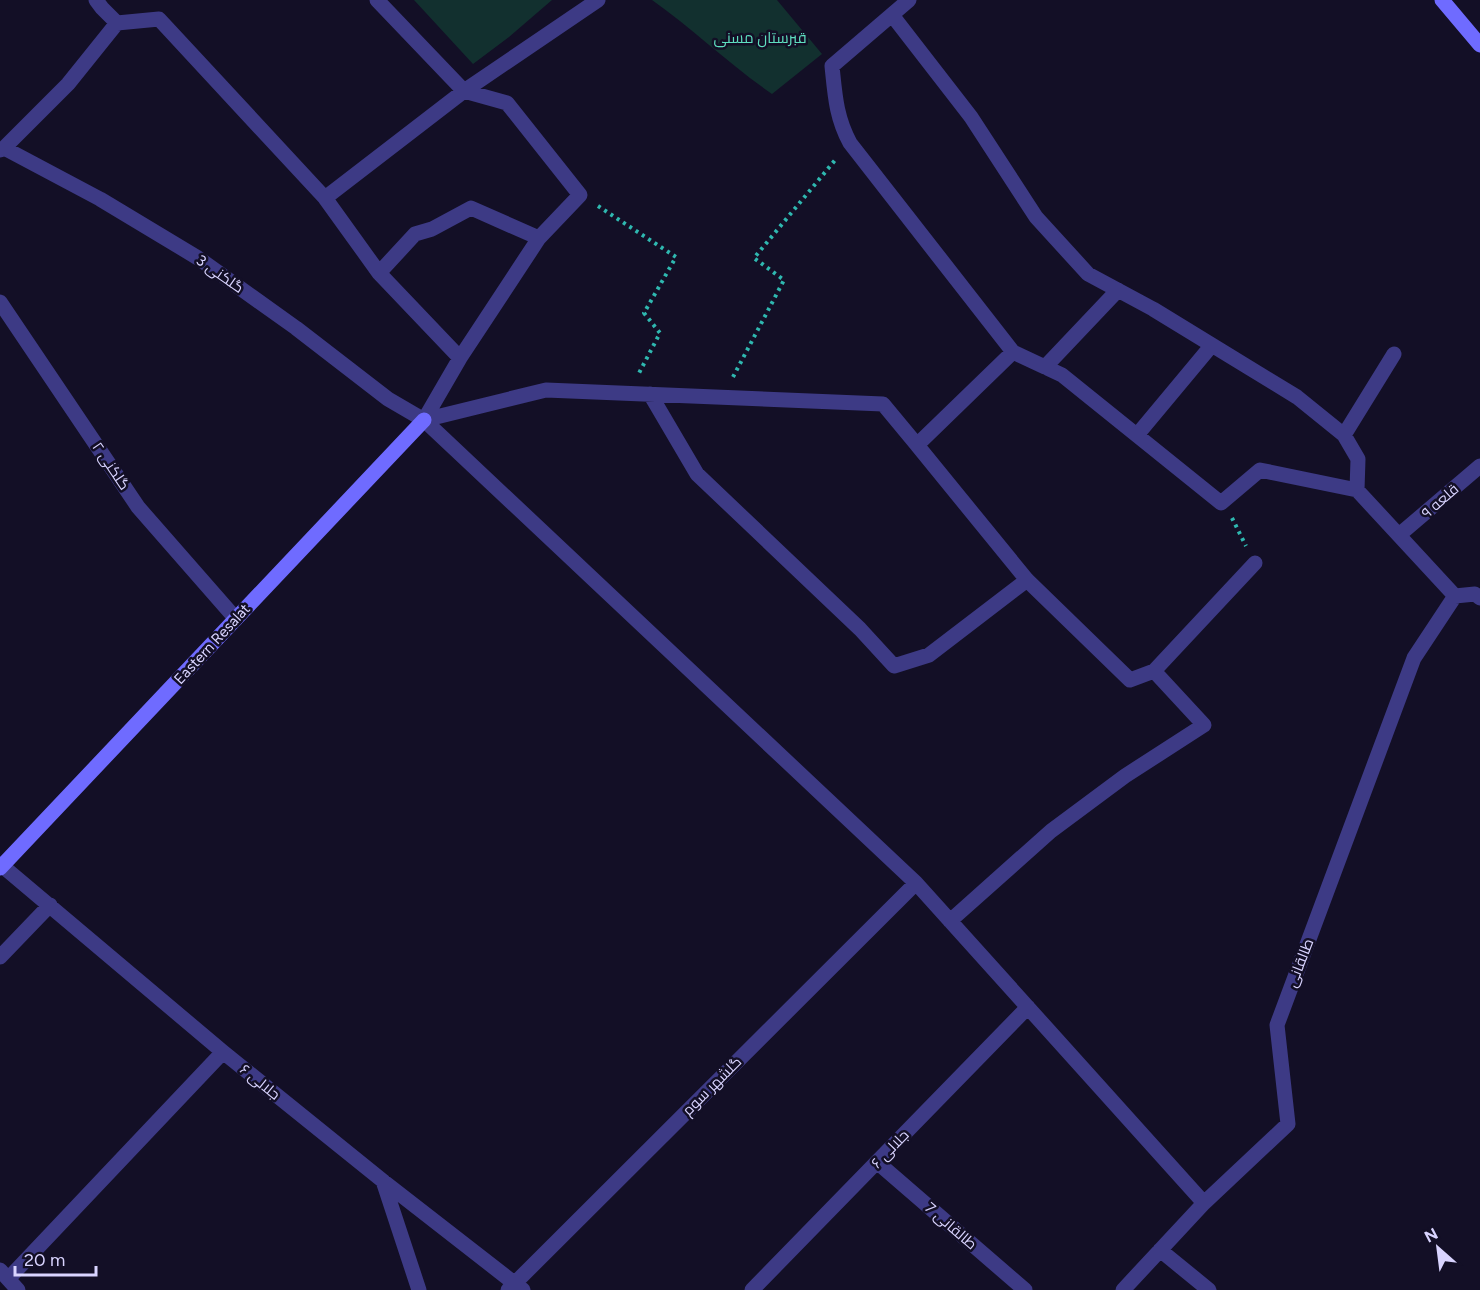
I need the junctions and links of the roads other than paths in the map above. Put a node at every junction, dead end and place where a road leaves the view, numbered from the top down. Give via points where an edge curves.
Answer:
1 (96, 0) edge
2 (377, 0) edge
3 (598, 0) edge
4 (909, 0) edge
5 (1442, 0) edge
6 (892, 15) junction
7 (117, 23) junction
8 (1480, 45) edge
9 (464, 91) junction
10 (2, 149) edge
11 (325, 198) junction
12 (539, 238) junction
13 (379, 273) junction
14 (1118, 290) junction
15 (0, 302) edge
16 (1212, 345) junction
17 (1013, 352) junction
18 (1394, 354) dead end
19 (460, 358) junction
20 (1046, 367) junction
21 (650, 394) junction
22 (424, 420) junction
23 (1137, 435) junction
24 (1344, 435) junction
25 (917, 445) junction
26 (1480, 466) edge
27 (1357, 490) junction
28 (1399, 535) junction
29 (1255, 563) road end
30 (1028, 580) junction
31 (1455, 596) junction
32 (1480, 598) edge
33 (236, 619) junction
34 (1154, 670) junction
35 (1, 866) edge
36 (916, 883) junction
37 (50, 905) junction
38 (950, 921) junction
39 (0, 957) edge
40 (1028, 1007) junction
41 (223, 1052) junction
42 (877, 1162) junction
43 (382, 1181) junction
44 (1204, 1203) junction
45 (1160, 1250) junction
46 (9, 1280) edge
47 (516, 1288) edge
48 (419, 1290) edge
49 (752, 1290) edge
50 (1025, 1290) edge
51 (1122, 1290) edge
52 (1209, 1290) edge

1 - 7 street
2 - 9 street
3 - 9 street
4 - 6 street
5 - 8 main road
6 - 14 street via 970,117 1036,217 1088,274
6 - 17 street via 832,66 841,126 850,143
7 - 10 street via 68,84
7 - 11 street via 159,19
9 - 11 street
9 - 12 street via 507,103 580,195
10 - 22 street, گلکنی 3 via 100,199 198,258 388,399
11 - 13 street
12 - 13 street via 471,208 415,234
12 - 19 street
13 - 19 street
14 - 16 street
14 - 20 street
15 - 33 street, گلکنی ۲ via 138,507
16 - 23 street
16 - 24 street via 1296,397
17 - 20 street
17 - 25 street
18 - 24 street
19 - 22 street
20 - 23 street via 1062,375
21 - 22 street via 546,390
21 - 25 street via 883,404
21 - 30 street via 697,474 894,666 929,654
22 - 33 main road, Eastern Resalat
22 - 36 street, گلکنی 3
23 - 27 street via 1221,503 1260,470
24 - 27 street via 1358,459
25 - 30 street
26 - 28 street, قلعه ۹
27 - 28 street
28 - 31 street
29 - 34 street
30 - 34 street via 1130,680
31 - 32 street via 1475,594
31 - 44 street, طالقانی via 1414,658 1277,1025 1288,1124
33 - 35 main road, Eastern Resalat
34 - 38 street via 1204,725 1125,776 1051,831
35 - 37 street, جلالی ۶
36 - 38 street, گلکنی 3
36 - 47 street, گلشهر سوم
37 - 39 street
37 - 41 street, جلالی ۶
38 - 40 street, گلکنی 3
40 - 42 street, جلالی ۶
40 - 44 street, گلکنی 3
41 - 43 street, جلالی ۶
41 - 46 street
42 - 49 street, جلالی ۶
42 - 50 street, طالقانی 7
43 - 47 street, جلالی ۶
43 - 48 street
44 - 45 street, طالقانی
45 - 51 street, طالقانی
45 - 52 street

